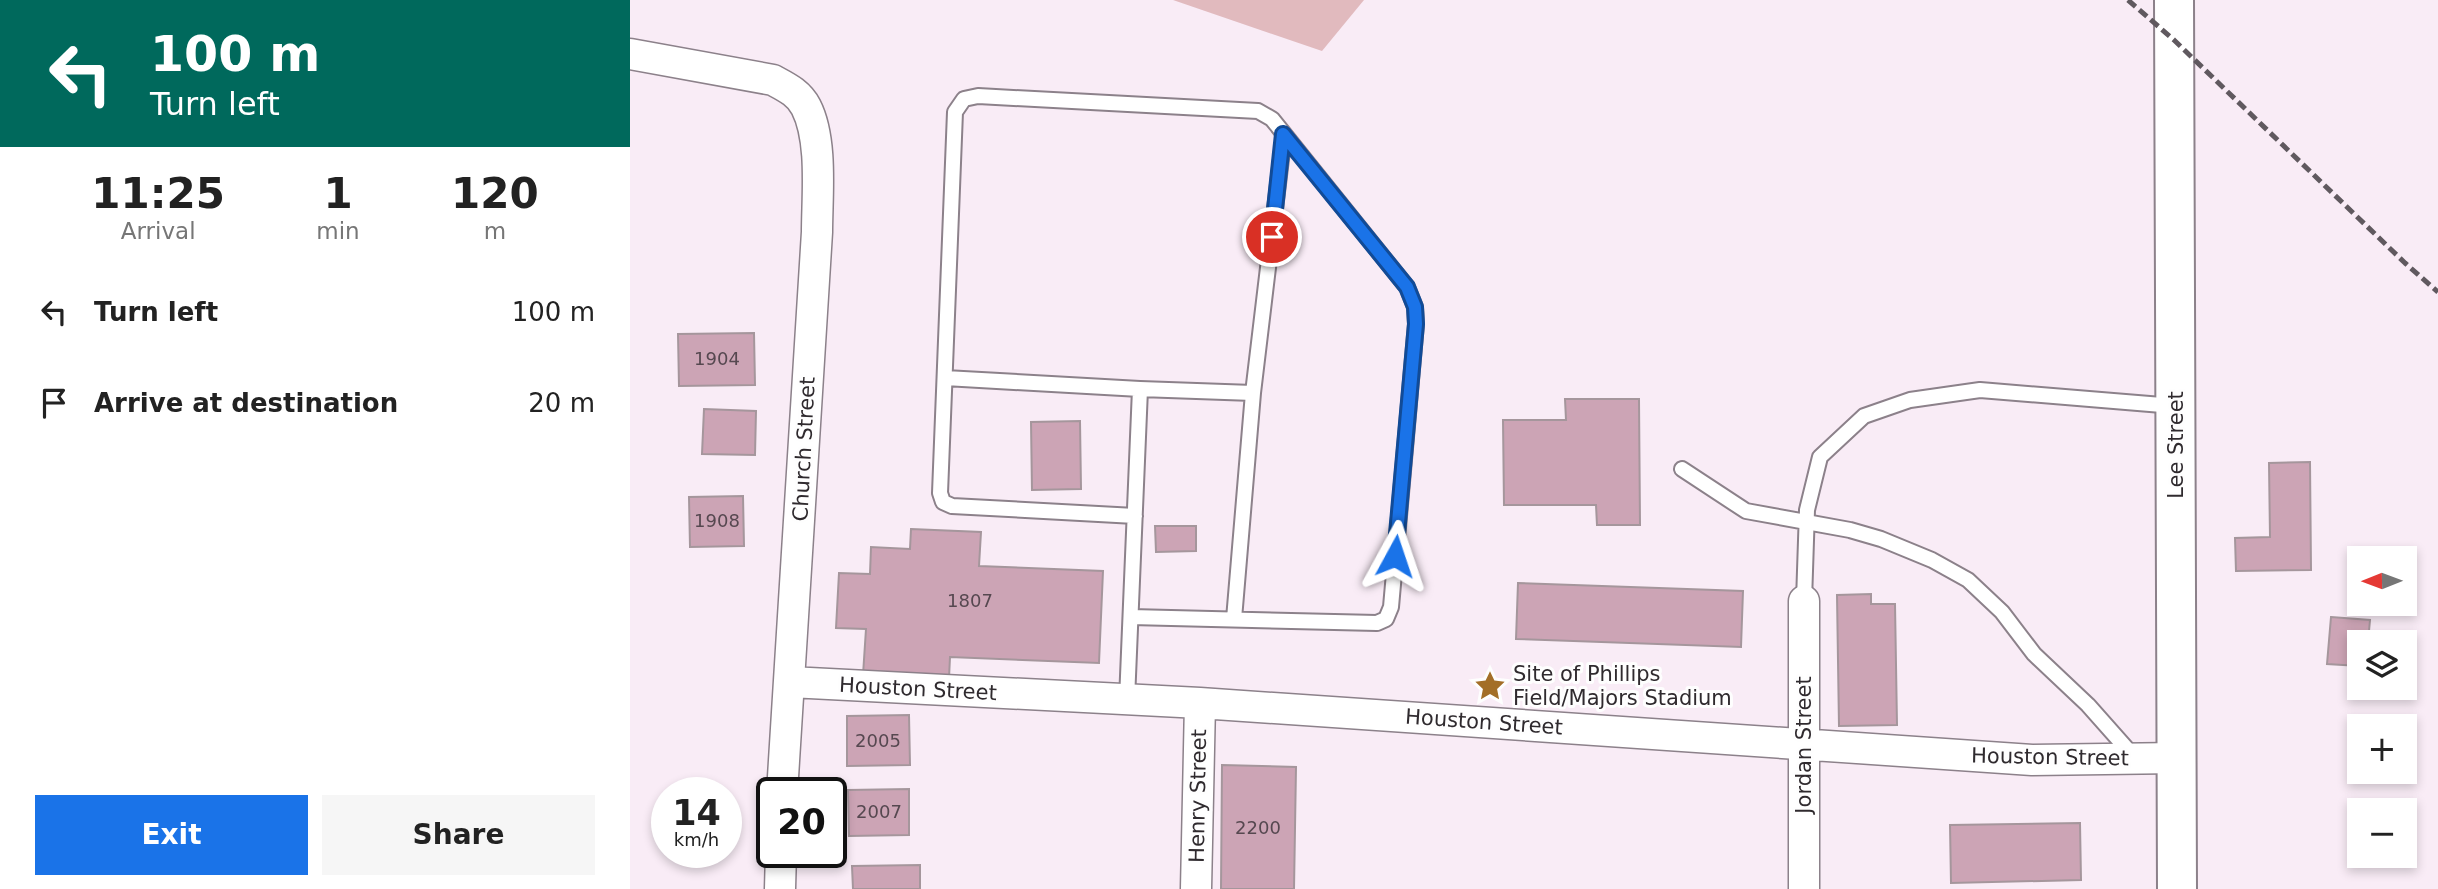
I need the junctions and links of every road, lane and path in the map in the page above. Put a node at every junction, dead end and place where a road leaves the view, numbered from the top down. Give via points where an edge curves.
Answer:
1 (2174, 0) edge
2 (630, 54) edge
3 (1283, 134) junction
4 (945, 378) junction
5 (1140, 389) junction
6 (1253, 393) junction
7 (2176, 406) junction
8 (1682, 469) dead end
9 (1135, 516) junction
10 (1806, 523) junction
11 (1804, 601) joint
12 (1131, 617) junction
13 (1234, 619) junction
14 (790, 682) junction
15 (1127, 699) junction
16 (1200, 703) junction
17 (1804, 745) junction
18 (2178, 758) junction
19 (2136, 759) junction
20 (782, 777) edge
21 (781, 868) edge
22 (780, 889) edge
23 (1196, 889) edge
24 (1804, 889) edge
25 (2177, 889) edge

1 - 7 main road, Lee Street
2 - 14 street, Church Street via 773,80 793,91 806,107 816,140 817,232
3 - 4 lane via 1272,119 1258,111 978,96 964,99 956,112
3 - 6 lane
3 - 13 lane via 1407,287 1415,307 1391,607 1386,619 1377,623
4 - 5 lane
4 - 9 lane via 943,502
5 - 6 lane
5 - 9 lane
6 - 13 lane
7 - 10 lane via 1980,390 1910,400 1864,416 1820,457
7 - 18 main road, Lee Street
8 - 10 lane via 1746,511
9 - 12 lane
10 - 11 lane
10 - 19 lane via 1881,539 1968,580
11 - 17 street, Jordan Street
12 - 13 lane
12 - 15 lane
14 - 15 street, Houston Street
14 - 20 street, Church Street
15 - 16 street, Houston Street
16 - 17 street, Houston Street
16 - 23 street, Henry Street
17 - 19 street, Houston Street via 2032,760
17 - 24 street, Jordan Street
18 - 19 street, Houston Street
18 - 25 main road, Lee Street
21 - 22 street

